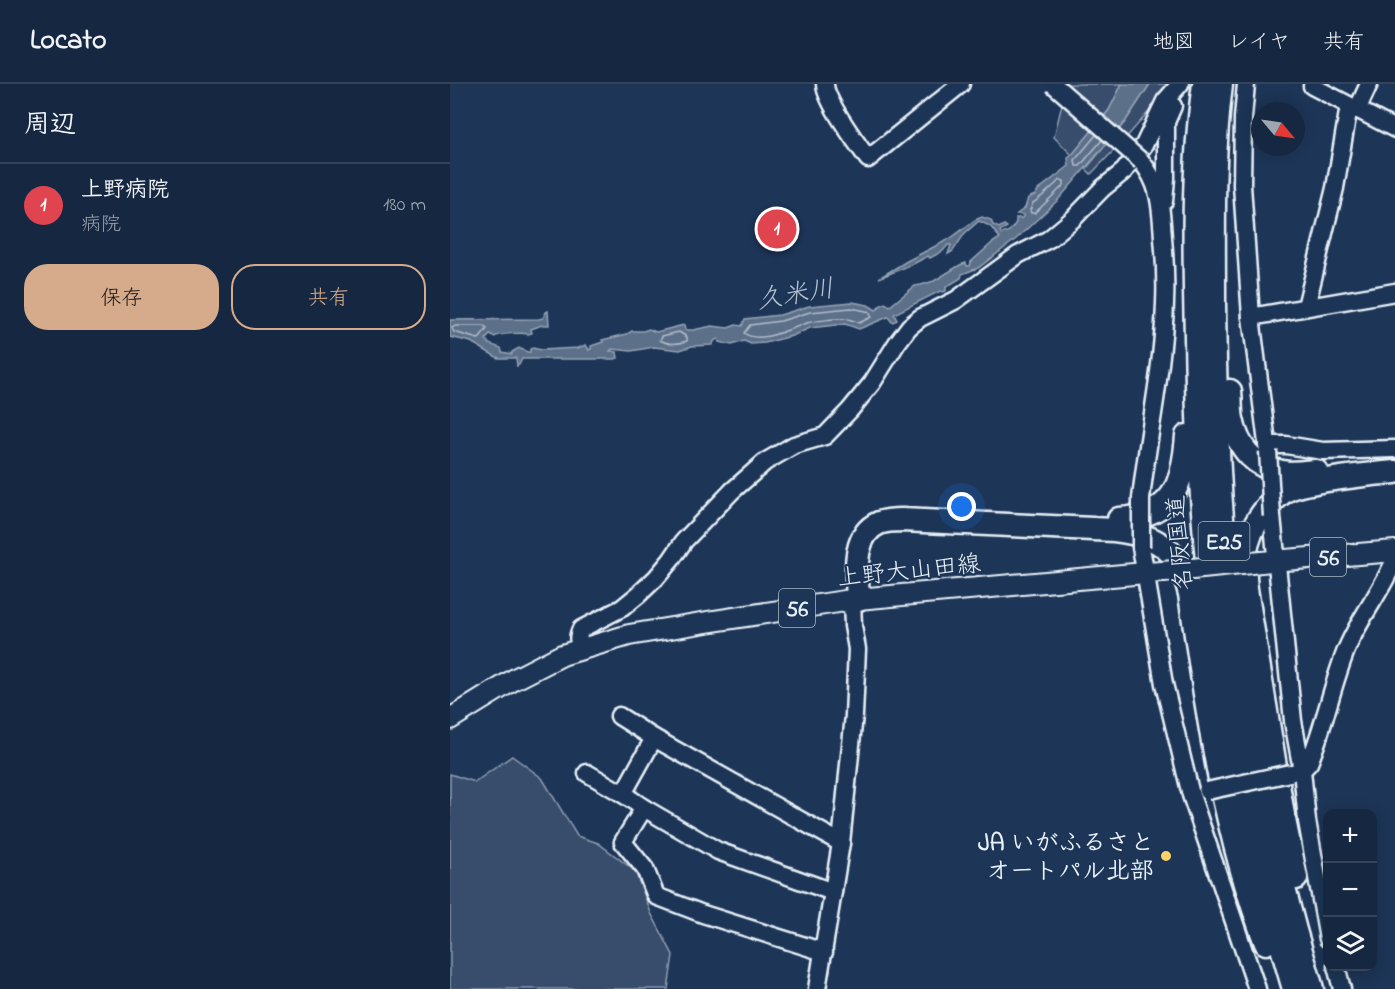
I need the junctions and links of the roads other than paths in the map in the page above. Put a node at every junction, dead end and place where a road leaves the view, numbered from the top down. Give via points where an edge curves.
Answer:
1 (825, 84) edge
2 (961, 84) edge
3 (1053, 84) edge
4 (1183, 84) edge
5 (1221, 84) edge
6 (1246, 84) edge
7 (1369, 84) edge
8 (1312, 86) dead end
9 (1203, 94) edge
10 (1353, 108) junction
11 (1395, 129) edge
12 (1216, 147) junction
13 (1197, 163) junction
14 (1162, 220) junction
15 (1395, 292) edge
16 (1306, 307) junction
17 (1251, 318) junction
18 (1267, 448) junction
19 (1395, 449) edge
20 (1395, 462) edge
21 (1395, 472) edge
22 (1395, 551) edge
23 (1395, 559) edge
24 (1269, 562) junction
25 (1154, 572) junction
26 (855, 600) junction
27 (581, 650) junction
28 (619, 716) dead end
29 (450, 719) edge
30 (654, 738) junction
31 (1296, 772) junction
32 (586, 773) dead end
33 (1199, 793) junction
34 (623, 794) junction
35 (644, 808) junction
36 (841, 843) junction
37 (833, 892) junction
38 (1324, 917) edge
39 (824, 952) junction
40 (1337, 971) edge
41 (1252, 984) edge
42 (817, 989) edge
43 (1284, 989) edge
44 (1294, 989) edge
45 (1312, 989) edge
46 (1322, 989) edge
47 (1342, 989) edge

1 - 2 street via 831,103 868,159
3 - 14 street, bridge via 1141,161 1159,193
4 - 14 street via 1166,122
4 - 27 street via 1165,101 1144,145 1124,171 1073,219 956,300 909,327 872,383 825,436 794,445 765,462 684,541 638,595 581,629
5 - 12 highway, 名阪国道 / E25
6 - 17 street via 1242,185
7 - 10 street
8 - 10 street
9 - 13 highway, 名阪国道 / E25
10 - 11 street
10 - 16 street
12 - 20 highway via 1232,418 1243,449 1260,465 1289,473
12 - 45 highway, 名阪国道 / E25 via 1215,400 1232,616 1261,791
13 - 26 highway via 1191,196 1185,463 1182,477 1167,501 1148,515 1113,520 912,509 873,511 860,519 847,542 846,572
13 - 44 highway, 名阪国道 / E25 via 1198,422 1215,627 1244,795
14 - 25 street, bridge via 1166,303 1141,499 1141,547
15 - 16 street
16 - 17 street
17 - 18 street
18 - 19 street via 1286,445 1323,451
18 - 24 street, bridge via 1272,516
21 - 46 highway via 1290,488 1258,519 1245,558 1246,589 1283,815
22 - 24 main road, 上野大山田線 / 56
23 - 31 street via 1355,629 1314,753 1309,763
24 - 25 main road, 上野大山田線 / 56, bridge
24 - 31 street via 1292,709
25 - 26 main road, 上野大山田線 / 56
25 - 33 street via 1164,684
26 - 27 main road, 上野大山田線 / 56 via 629,635
26 - 36 street via 854,715
26 - 43 highway via 860,545 868,530 889,520 1114,530 1162,544 1186,577 1227,810 1242,871
27 - 29 main road, 上野大山田線 / 56 via 562,655 515,679
28 - 30 street
30 - 34 street
30 - 36 street
31 - 33 street, bridge
31 - 38 street
32 - 34 street
33 - 41 street
34 - 35 street
35 - 37 street via 718,851
35 - 39 street via 623,842 645,869 656,896
36 - 37 street
37 - 39 street
39 - 42 street
40 - 47 street

